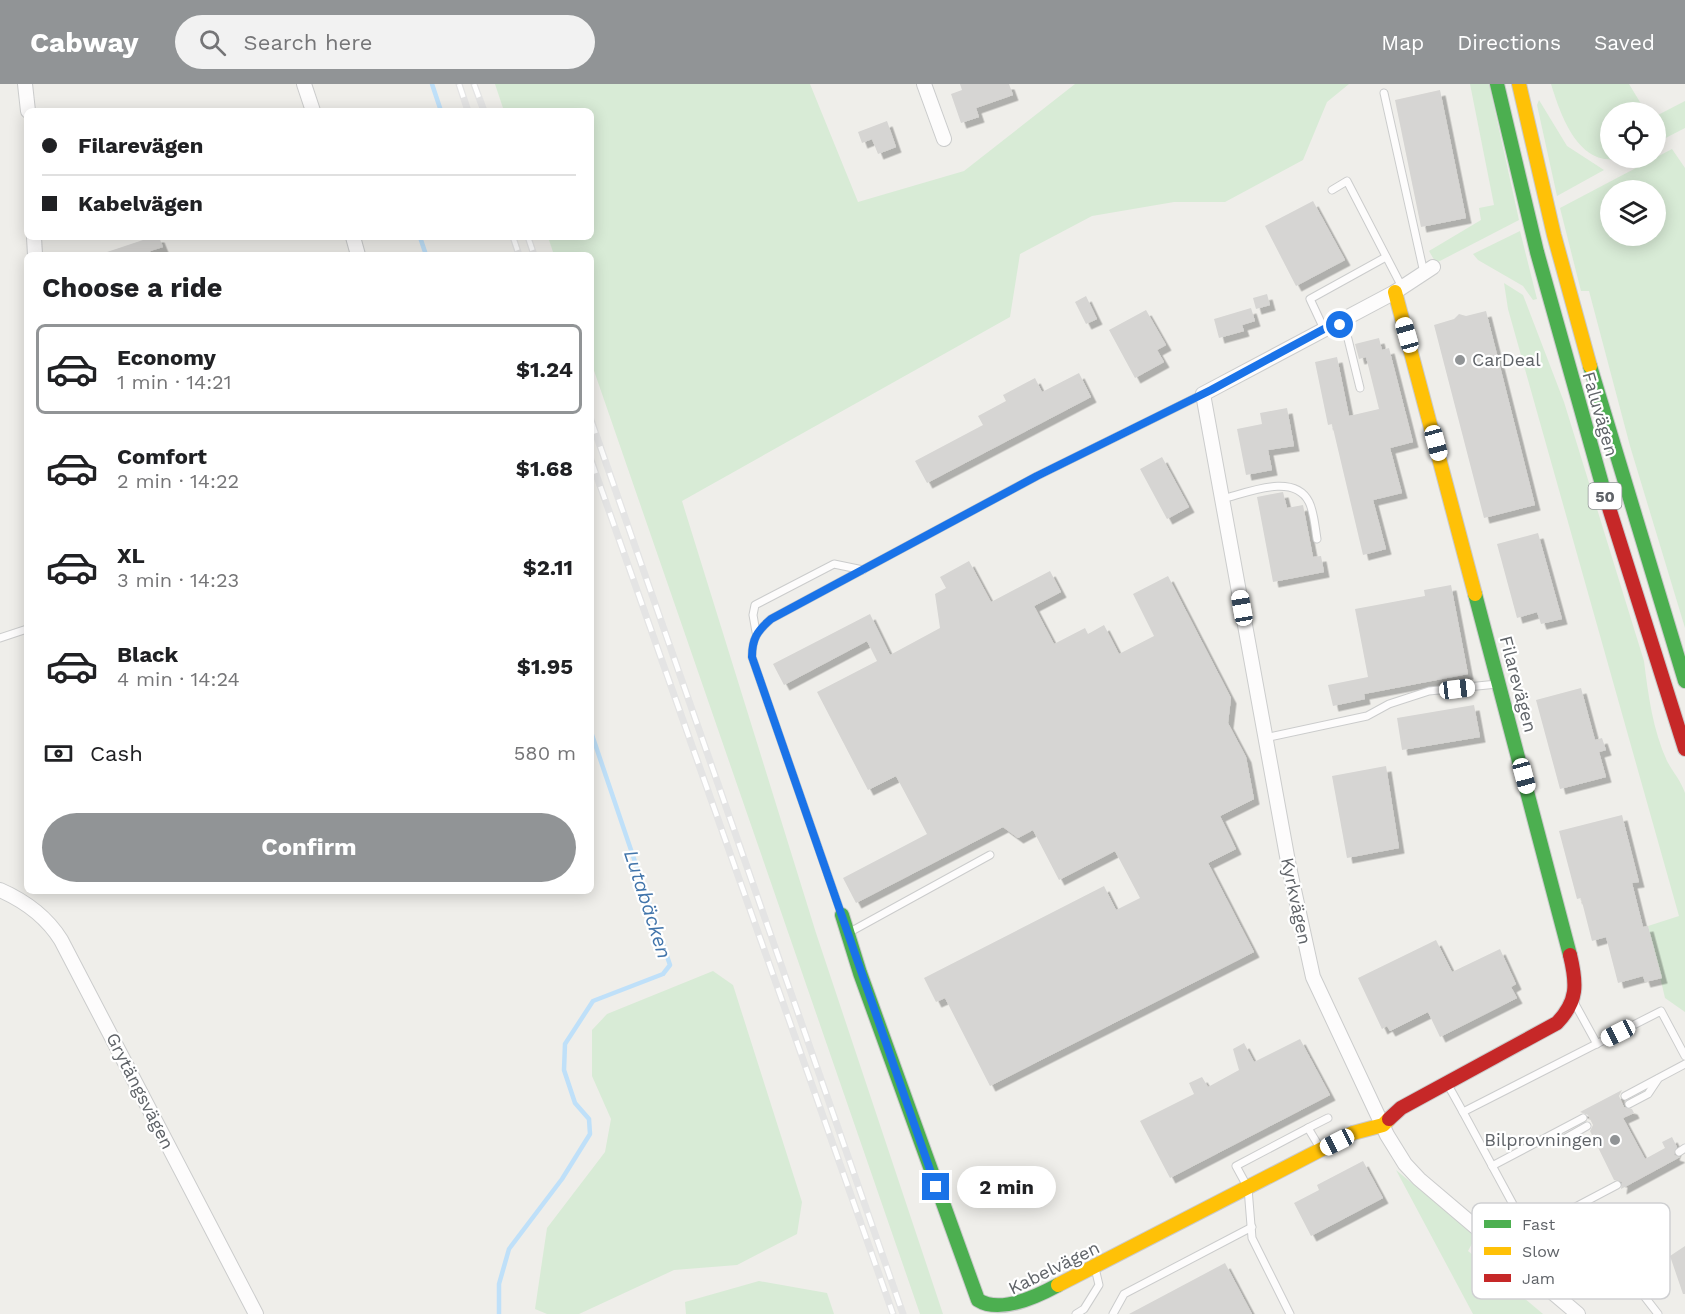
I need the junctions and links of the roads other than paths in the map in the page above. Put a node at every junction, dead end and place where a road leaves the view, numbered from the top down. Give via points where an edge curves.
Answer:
1 (25, 84) edge
2 (304, 84) edge
3 (924, 84) edge
4 (1497, 84) edge
5 (1519, 84) edge
6 (1384, 93) dead end
7 (28, 108) edge
8 (312, 108) edge
9 (944, 139) dead end
10 (1332, 190) dead end
11 (1386, 257) junction
12 (1428, 270) joint
13 (1398, 290) junction
14 (1338, 322) junction
15 (1324, 329) junction
16 (1360, 388) dead end
17 (1203, 394) junction
18 (1222, 499) junction
19 (1317, 539) dead end
20 (863, 570) junction
21 (24, 630) edge
22 (756, 633) junction
23 (0, 638) edge
24 (1685, 681) edge
25 (1500, 684) junction
26 (1265, 738) junction
27 (1685, 749) edge
28 (990, 855) dead end
29 (0, 890) edge
30 (842, 915) joint
31 (848, 933) junction
32 (1574, 1003) junction
33 (1597, 1044) junction
34 (1685, 1056) edge
35 (1685, 1064) edge
36 (1660, 1077) junction
37 (1447, 1082) junction
38 (1624, 1096) dead end
39 (1629, 1104) dead end
40 (1463, 1112) junction
41 (1328, 1118) dead end
42 (1583, 1118) dead end
43 (1383, 1125) junction
44 (1587, 1126) dead end
45 (1308, 1128) junction
46 (1545, 1138) junction
47 (1321, 1150) junction
48 (1492, 1166) junction
49 (1617, 1185) dead end
50 (1248, 1188) junction
51 (1512, 1203) edge
52 (1583, 1203) edge
53 (1472, 1224) edge
54 (1251, 1227) junction
55 (1095, 1268) junction
56 (1561, 1299) edge
57 (1646, 1299) edge
58 (256, 1314) edge
59 (1077, 1314) edge
60 (1113, 1314) edge
61 (1290, 1314) edge
62 (1578, 1314) edge
63 (1658, 1314) edge

1 - 7 street
2 - 8 street
3 - 9 street
4 - 27 main road, Faluvägen / 50 via 1575,395
5 - 24 main road, Faluvägen / 50 via 1552,225 1624,489
6 - 12 lane
10 - 11 lane via 1347,182
11 - 13 lane
11 - 15 lane via 1310,299
12 - 13 street
13 - 14 street
13 - 25 main road, Filarevägen
14 - 15 street
14 - 16 lane via 1348,339
15 - 17 street
17 - 18 street, Kyrkvägen
17 - 20 lane
18 - 19 lane via 1274,487 1297,489 1311,505
18 - 26 street, Kyrkvägen
20 - 22 lane via 771,619
20 - 22 lane via 834,564 755,605
21 - 23 lane
22 - 30 lane via 752,657
25 - 26 lane via 1429,691 1367,716
25 - 32 main road, Filarevägen via 1570,954 1576,982
26 - 43 street, Kyrkvägen via 1313,977
28 - 31 lane
29 - 58 street, Grytängsvägen via 29,906 61,940
30 - 31 main road, Kabelvägen
31 - 55 main road, Kabelvägen via 978,1300 988,1309 1003,1311
32 - 33 lane
32 - 37 main road via 1557,1023
33 - 34 lane via 1661,1011
33 - 40 lane
35 - 36 lane
36 - 38 lane
36 - 39 lane via 1648,1094
37 - 40 lane
37 - 43 main road via 1401,1108
40 - 48 lane
41 - 45 lane
42 - 46 lane
43 - 47 main road, Kabelvägen via 1353,1133
43 - 53 street, Kyrkvägen via 1419,1179
44 - 46 lane via 1564,1138
45 - 47 lane
45 - 50 lane via 1236,1166
46 - 48 lane
47 - 50 main road, Kabelvägen
48 - 51 lane
49 - 52 lane
50 - 54 lane
50 - 55 main road, Kabelvägen
54 - 60 lane via 1124,1294
54 - 61 lane via 1252,1238
55 - 59 lane via 1099,1285
56 - 62 street, Kyrkvägen
57 - 63 lane

